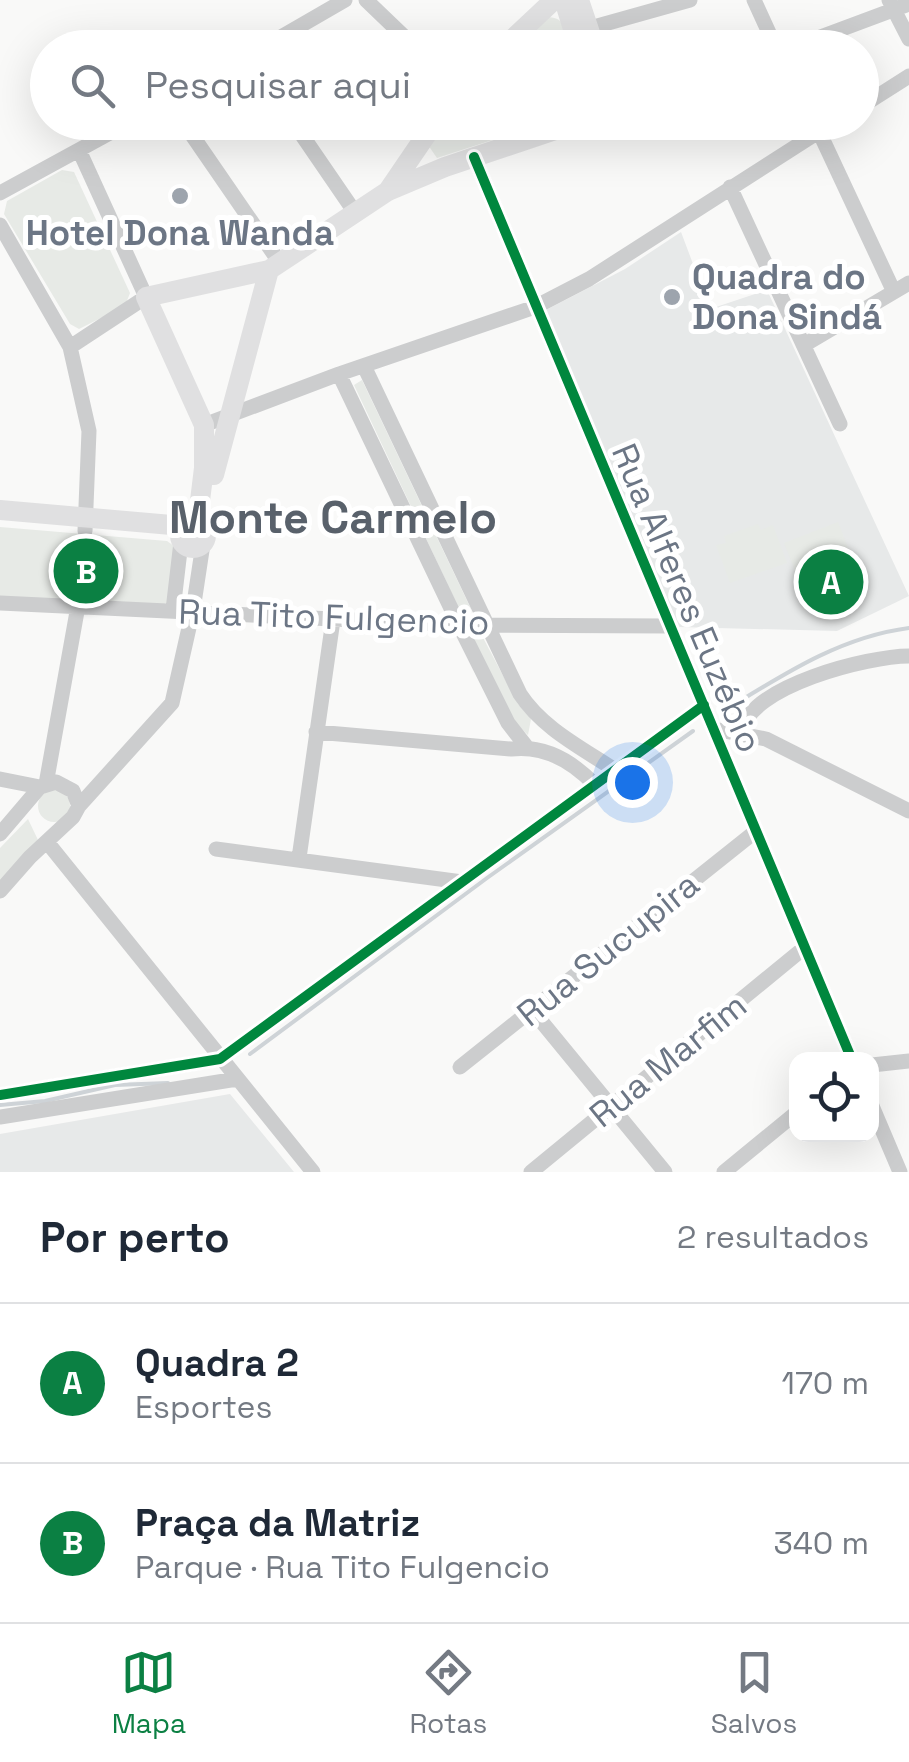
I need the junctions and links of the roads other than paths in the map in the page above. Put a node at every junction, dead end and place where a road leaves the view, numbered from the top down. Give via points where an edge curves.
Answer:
1 (345, 0) edge
2 (366, 0) edge
3 (554, 0) edge
4 (564, 0) edge
5 (579, 0) edge
6 (690, 0) edge
7 (754, 0) edge
8 (897, 5) edge
9 (293, 30) edge
10 (397, 30) edge
11 (523, 30) edge
12 (580, 30) edge
13 (584, 30) edge
14 (609, 30) edge
15 (768, 30) edge
16 (835, 30) edge
17 (909, 40) edge
18 (909, 76) edge
19 (879, 95) edge
20 (97, 140) edge
21 (194, 140) edge
22 (305, 140) edge
23 (423, 140) edge
24 (430, 140) edge
25 (525, 140) edge
26 (798, 140) edge
27 (823, 140) edge
28 (79, 150) junction
29 (474, 157) junction
30 (444, 167) junction
31 (730, 187) junction
32 (388, 191) junction
33 (0, 193) edge
34 (356, 214) junction
35 (0, 225) edge
36 (275, 266) junction
37 (909, 282) edge
38 (894, 292) junction
39 (146, 297) junction
40 (535, 307) junction
41 (804, 345) junction
42 (70, 347) junction
43 (364, 366) junction
44 (339, 374) junction
45 (228, 414) junction
46 (840, 424) dead end
47 (204, 425) junction
48 (0, 510) edge
49 (0, 523) edge
50 (86, 524) junction
51 (191, 534) junction
52 (0, 603) edge
53 (78, 606) junction
54 (173, 610) junction
55 (193, 610) junction
56 (333, 620) junction
57 (486, 624) junction
58 (459, 626) junction
59 (668, 626) junction
60 (909, 656) edge
61 (704, 705) junction
62 (540, 717) junction
63 (714, 729) junction
64 (316, 732) junction
65 (742, 732) junction
66 (526, 746) junction
67 (615, 770) junction
68 (0, 779) edge
69 (594, 785) junction
70 (43, 786) junction
71 (78, 806) junction
72 (909, 812) edge
73 (756, 831) junction
74 (0, 834) edge
75 (46, 842) junction
76 (216, 849) dead end
77 (299, 858) junction
78 (462, 882) junction
79 (0, 890) edge
80 (804, 948) junction
81 (532, 1010) junction
82 (849, 1052) edge
83 (909, 1061) edge
84 (879, 1064) edge
85 (460, 1067) dead end
86 (228, 1069) junction
87 (0, 1095) edge
88 (612, 1106) junction
89 (0, 1117) edge
90 (789, 1119) edge
91 (879, 1122) edge
92 (313, 1172) edge
93 (531, 1172) edge
94 (665, 1172) edge
95 (724, 1172) edge
96 (900, 1172) edge

1 - 9 street
2 - 10 street
3 - 11 main road
4 - 12 main road
5 - 13 main road
6 - 14 street
7 - 15 street
8 - 16 street
8 - 17 street
18 - 19 street
20 - 28 street
21 - 36 street
22 - 34 street
23 - 32 main road
24 - 30 main road via 431,157
25 - 29 main road
26 - 31 street
27 - 38 street
28 - 33 street
28 - 39 street
29 - 30 main road
29 - 40 street, Rua Alferes Euzébio
30 - 32 main road
31 - 40 street
31 - 41 street
32 - 34 main road
34 - 36 main road
35 - 42 street
36 - 39 main road
36 - 45 main road
37 - 38 street
38 - 41 street
39 - 42 street
39 - 47 main road
40 - 43 street
40 - 59 street, Rua Alferes Euzébio
41 - 46 street
42 - 50 street via 89,432
43 - 44 street
43 - 57 street
44 - 45 street
44 - 58 street
45 - 47 street
45 - 51 main road
47 - 51 main road via 200,509
48 - 50 main road
49 - 50 main road
50 - 51 main road
51 - 54 street
51 - 55 street
52 - 53 street, Rua Tito Fulgencio
53 - 54 street, Rua Tito Fulgencio
53 - 70 street
54 - 55 street, Rua Tito Fulgencio
55 - 56 street, Rua Tito Fulgencio
55 - 71 street via 172,702
56 - 58 street, Rua Tito Fulgencio
56 - 64 street
57 - 58 street, Rua Tito Fulgencio
57 - 59 street, Rua Tito Fulgencio
57 - 62 street via 520,694
58 - 66 street
59 - 61 street, Rua Alferes Euzébio
60 - 65 street via 822,674 779,693 752,711
61 - 63 street, Rua Alferes Euzébio
61 - 67 street
62 - 66 street
62 - 67 street
63 - 65 street
63 - 73 street, Rua Alferes Euzébio
64 - 66 street
64 - 77 street
65 - 72 street
66 - 69 street via 570,762
67 - 69 street
68 - 70 street
69 - 78 street
70 - 71 street via 67,786
70 - 74 street
71 - 75 street
73 - 80 street, Rua Alferes Euzébio
73 - 81 street, Rua Sucupira
75 - 79 street
75 - 86 street
76 - 77 street
77 - 78 street
78 - 86 street
80 - 82 street, Rua Alferes Euzébio
80 - 88 street, Rua Marfim
81 - 85 street, Rua Sucupira
81 - 88 street
83 - 84 street
86 - 87 street
86 - 89 street
86 - 92 street
88 - 93 street, Rua Marfim
88 - 94 street
90 - 95 street
91 - 96 street

